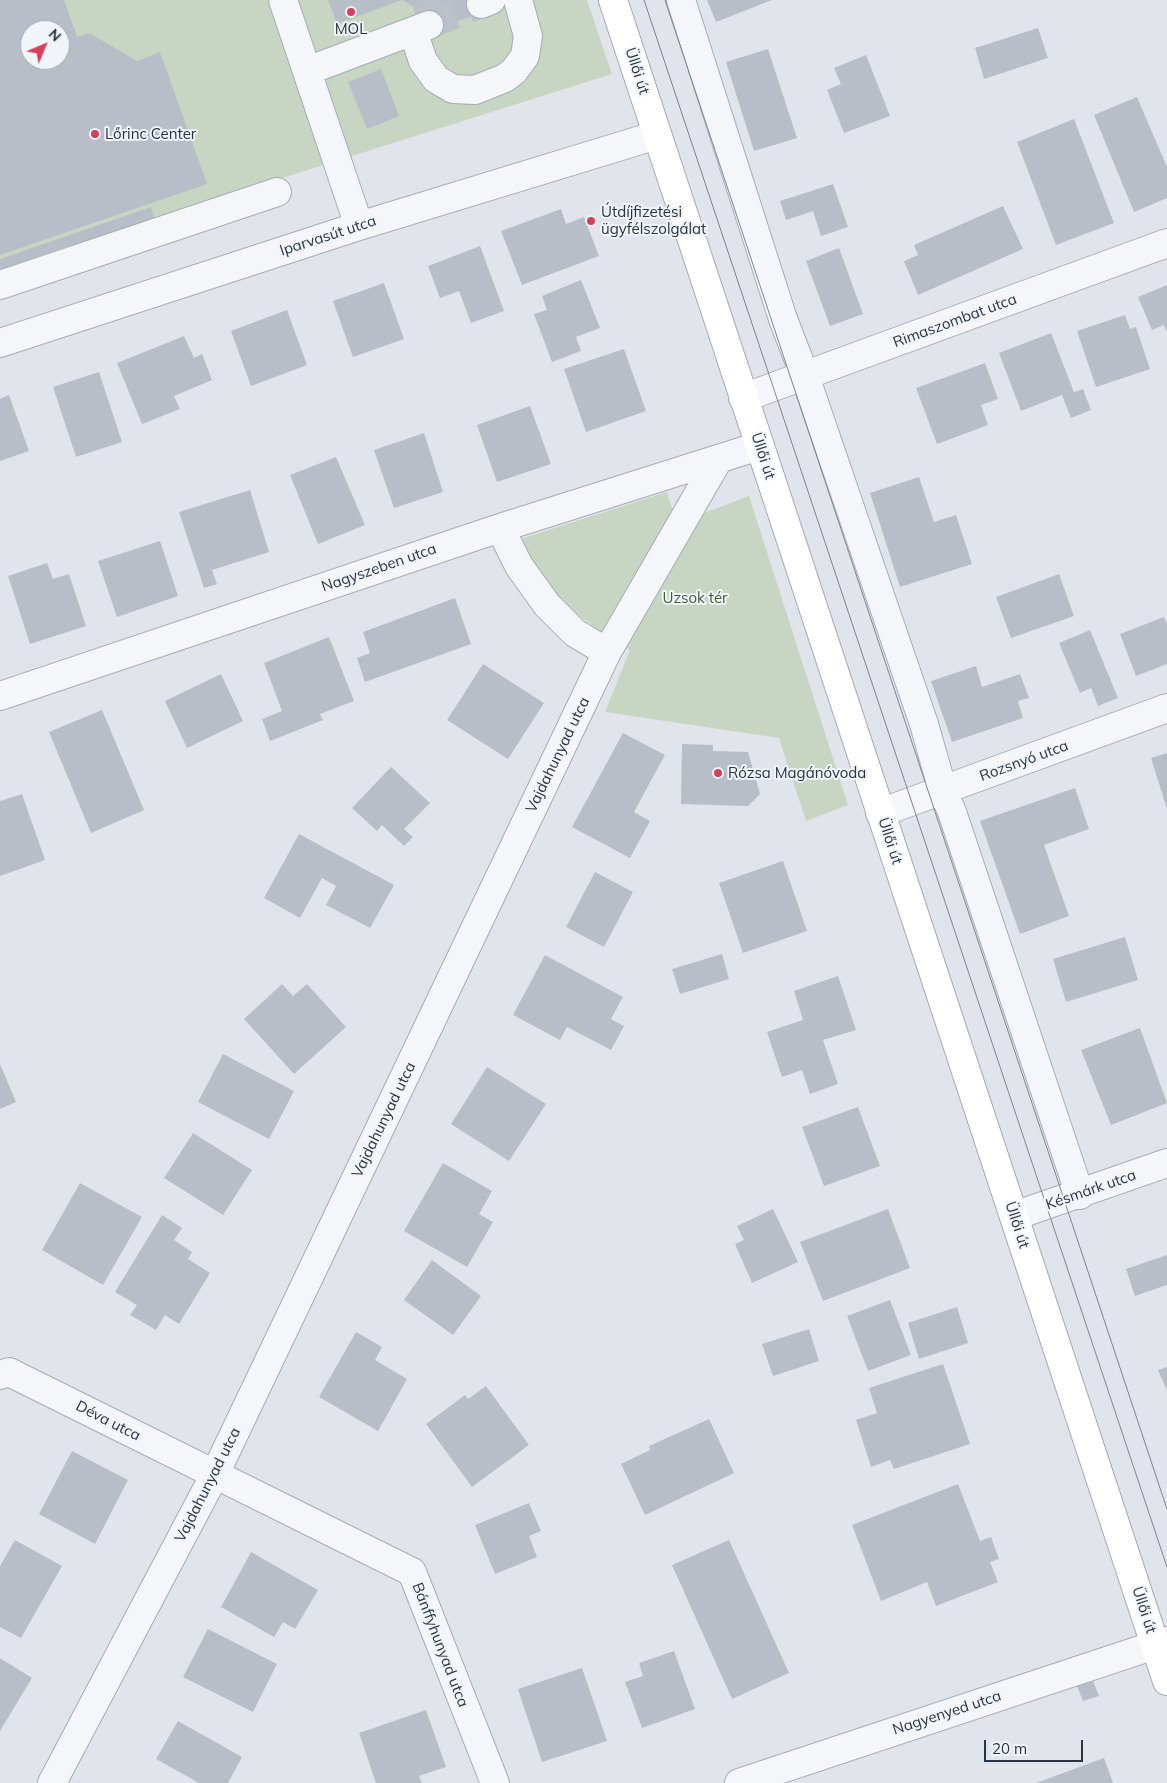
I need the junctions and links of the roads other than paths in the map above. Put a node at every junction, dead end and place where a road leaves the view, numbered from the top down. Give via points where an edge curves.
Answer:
1 (283, 0) edge
2 (518, 0) edge
3 (614, 0) edge
4 (681, 0) edge
5 (307, 72) junction
6 (657, 136) junction
7 (277, 192) dead end
8 (359, 226) junction
9 (1167, 243) edge
10 (0, 285) edge
11 (0, 342) edge
12 (805, 376) junction
13 (743, 398) junction
14 (760, 446) junction
15 (718, 460) junction
16 (500, 528) junction
17 (607, 652) junction
18 (0, 696) edge
19 (1167, 708) edge
20 (943, 790) junction
21 (880, 813) junction
22 (1167, 1163) edge
23 (1080, 1195) junction
24 (1014, 1216) junction
25 (0, 1375) edge
26 (215, 1474) junction
27 (1161, 1643) edge
28 (1167, 1681) edge
29 (52, 1783) edge
30 (494, 1783) edge
31 (739, 1783) edge

1 - 5 street
2 - 5 street via 528,36 525,56 504,78 475,90 453,89 436,79 423,60 421,28
3 - 6 main road, Üllői út
4 - 12 street via 783,319
5 - 8 street
6 - 8 street, Iparvasút utca
6 - 13 main road, Üllői út
7 - 10 street
8 - 11 street, Iparvasút utca
9 - 12 street, Rimaszombat utca
12 - 13 street, Rimaszombat utca
12 - 20 street via 921,715
13 - 14 main road, Üllői út
14 - 15 street, Nagyszeben utca
14 - 21 main road, Üllői út
15 - 16 street, Nagyszeben utca
15 - 17 street, Vajdahunyad utca
16 - 17 street via 518,566 547,606 575,633
16 - 18 street, Nagyszeben utca
17 - 26 street, Vajdahunyad utca
19 - 20 street, Rozsnyó utca
20 - 21 street, Rozsnyó utca
20 - 23 street
21 - 24 main road, Üllői út
22 - 23 street, Késmárk utca
23 - 24 street, Késmárk utca
24 - 27 main road, Üllői út
25 - 26 street, Déva utca via 9,1372
26 - 29 street, Vajdahunyad utca
26 - 30 street, Bánffyhunyad utca via 412,1572
27 - 28 main road, Üllői út
27 - 31 street, Nagyenyed utca

